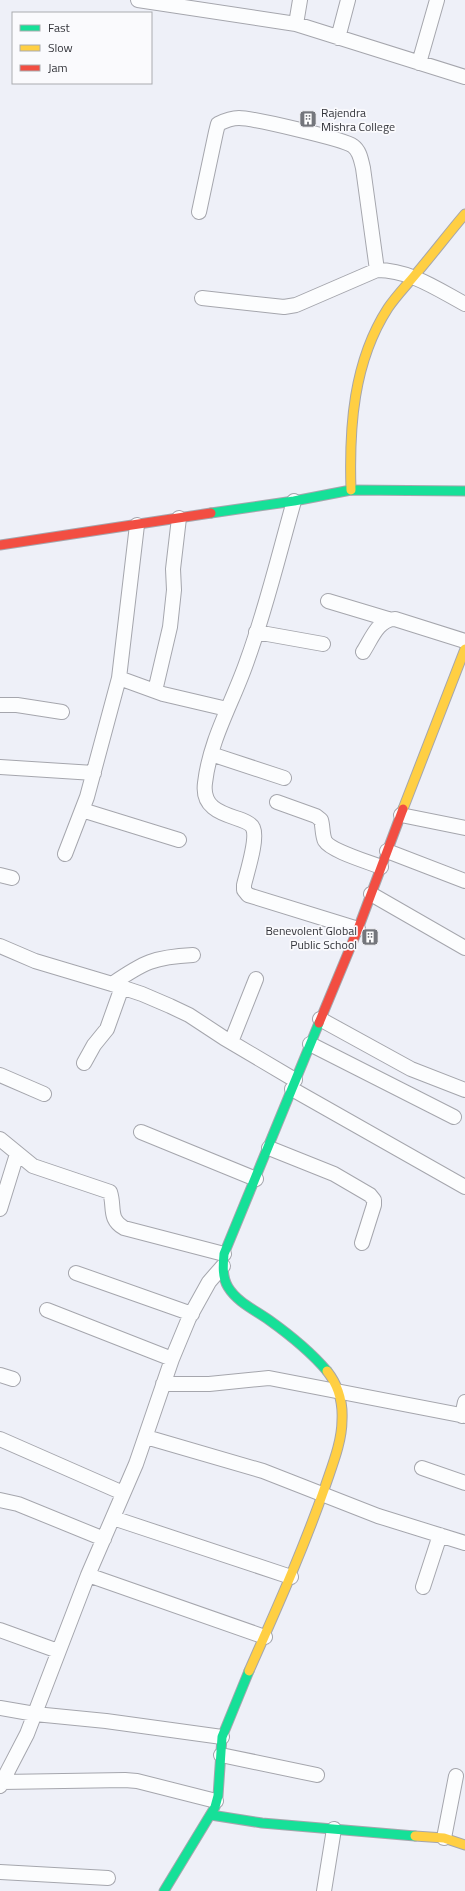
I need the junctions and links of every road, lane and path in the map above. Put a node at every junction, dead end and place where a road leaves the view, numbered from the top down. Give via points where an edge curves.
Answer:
1 (138, 0) edge
2 (300, 0) edge
3 (348, 0) edge
4 (437, 0) edge
5 (296, 24) junction
6 (338, 38) junction
7 (419, 62) junction
8 (465, 77) edge
9 (199, 212) dead end
10 (465, 214) edge
11 (377, 270) junction
12 (414, 276) junction
13 (202, 298) dead end
14 (465, 304) edge
15 (350, 490) junction
16 (465, 490) edge
17 (294, 501) junction
18 (179, 518) junction
19 (137, 525) junction
20 (0, 545) edge
21 (328, 601) dead end
22 (388, 619) junction
23 (256, 632) junction
24 (465, 641) edge
25 (323, 644) dead end
26 (465, 649) edge
27 (363, 652) dead end
28 (461, 667) edge
29 (119, 678) junction
30 (155, 691) junction
31 (0, 705) edge
32 (227, 709) junction
33 (62, 712) dead end
34 (211, 754) junction
35 (0, 767) edge
36 (94, 773) junction
37 (284, 778) dead end
38 (277, 802) dead end
39 (82, 810) junction
40 (401, 814) junction
41 (465, 828) edge
42 (179, 840) dead end
43 (387, 851) junction
44 (65, 854) dead end
45 (381, 867) junction
46 (465, 881) edge
47 (371, 894) junction
48 (358, 930) junction
49 (0, 946) edge
50 (465, 948) edge
51 (193, 955) dead end
52 (256, 979) dead end
53 (117, 986) junction
54 (320, 1019) junction
55 (231, 1042) junction
56 (310, 1044) junction
57 (84, 1063) dead end
58 (0, 1075) edge
59 (293, 1084) junction
60 (465, 1090) edge
61 (44, 1094) dead end
62 (454, 1117) dead end
63 (141, 1132) dead end
64 (0, 1140) edge
65 (268, 1148) junction
66 (17, 1154) junction
67 (256, 1179) junction
68 (465, 1188) edge
69 (0, 1209) edge
70 (362, 1242) dead end
71 (223, 1260) junction
72 (76, 1273) dead end
73 (47, 1310) dead end
74 (192, 1314) junction
75 (172, 1359) junction
76 (164, 1384) junction
77 (338, 1392) junction
78 (464, 1411) edge
79 (146, 1437) junction
80 (0, 1439) edge
81 (422, 1468) dead end
82 (465, 1483) edge
83 (123, 1493) junction
84 (322, 1493) junction
85 (0, 1500) edge
86 (112, 1518) junction
87 (440, 1535) junction
88 (104, 1539) junction
89 (465, 1543) edge
90 (88, 1575) junction
91 (291, 1577) junction
92 (423, 1587) dead end
93 (0, 1630) edge
94 (265, 1637) junction
95 (58, 1651) junction
96 (0, 1708) edge
97 (34, 1714) junction
98 (222, 1737) junction
99 (221, 1755) junction
100 (317, 1775) dead end
101 (456, 1776) dead end
102 (1, 1784) edge
103 (216, 1801) junction
104 (211, 1815) junction
105 (334, 1829) junction
106 (444, 1838) junction
107 (465, 1845) edge
108 (0, 1872) edge
109 (108, 1878) dead end
110 (164, 1891) edge
111 (324, 1891) edge

1 - 5 street
2 - 5 street
3 - 6 street
4 - 7 street
5 - 6 street
6 - 7 street
7 - 8 street
9 - 11 street via 218,124 224,121 239,118 348,142 358,152 363,168
10 - 12 main road
11 - 12 street
11 - 13 street via 296,306 263,306
12 - 14 street
12 - 15 main road via 385,312 361,368 349,460
15 - 16 main road
15 - 17 main road
17 - 18 main road
17 - 23 street
18 - 19 main road
18 - 30 street via 170,627
19 - 20 main road
19 - 29 street
21 - 22 street
22 - 24 street
22 - 27 street via 383,622
23 - 25 street
23 - 32 street via 247,663
26 - 28 main road
28 - 40 main road
29 - 30 street
29 - 36 street
30 - 32 street
31 - 33 street
32 - 34 street
34 - 37 street
34 - 48 street via 204,785 207,800 221,813 249,824 255,834 244,885 248,895
35 - 36 street
36 - 39 street
38 - 45 street via 321,820 327,844
39 - 42 street
39 - 44 street
40 - 41 street
40 - 43 main road
43 - 45 main road
43 - 46 street
45 - 47 main road
47 - 48 main road
47 - 50 street
48 - 54 main road
49 - 53 street via 35,961
51 - 53 street via 171,956 144,963
52 - 55 street
53 - 55 street via 189,1015
53 - 57 street via 107,1029
54 - 56 main road
54 - 60 street via 411,1069
55 - 59 street
56 - 59 main road
56 - 62 street
58 - 61 street
59 - 65 main road
59 - 68 street
63 - 67 street
64 - 66 street
65 - 67 main road
65 - 70 street via 334,1174 370,1195 374,1205
66 - 69 street
66 - 71 street via 33,1166 110,1192 114,1219 124,1228
67 - 71 main road
71 - 74 street
71 - 77 main road via 224,1281 228,1289 302,1345 327,1371
72 - 74 street
73 - 75 street
74 - 75 street
75 - 76 street
76 - 77 street via 209,1384 269,1378
76 - 79 street
77 - 78 street
77 - 84 main road via 342,1408 342,1425 336,1453
79 - 83 street
79 - 84 street via 263,1471
80 - 83 street
81 - 82 street
83 - 86 street
84 - 87 street via 378,1516
84 - 91 main road
85 - 88 street via 18,1504
86 - 88 street
86 - 91 street
87 - 89 street
87 - 92 street
88 - 90 street
90 - 94 street
90 - 95 street
91 - 94 main road
93 - 95 street
94 - 98 main road
95 - 97 street
96 - 97 street
97 - 98 street
97 - 102 street via 27,1734
98 - 99 main road
99 - 100 street
99 - 103 main road
101 - 106 street
102 - 103 street via 125,1780
103 - 104 main road
104 - 105 main road via 262,1823
104 - 110 main road
105 - 106 main road
105 - 111 street
106 - 107 main road
108 - 109 street

